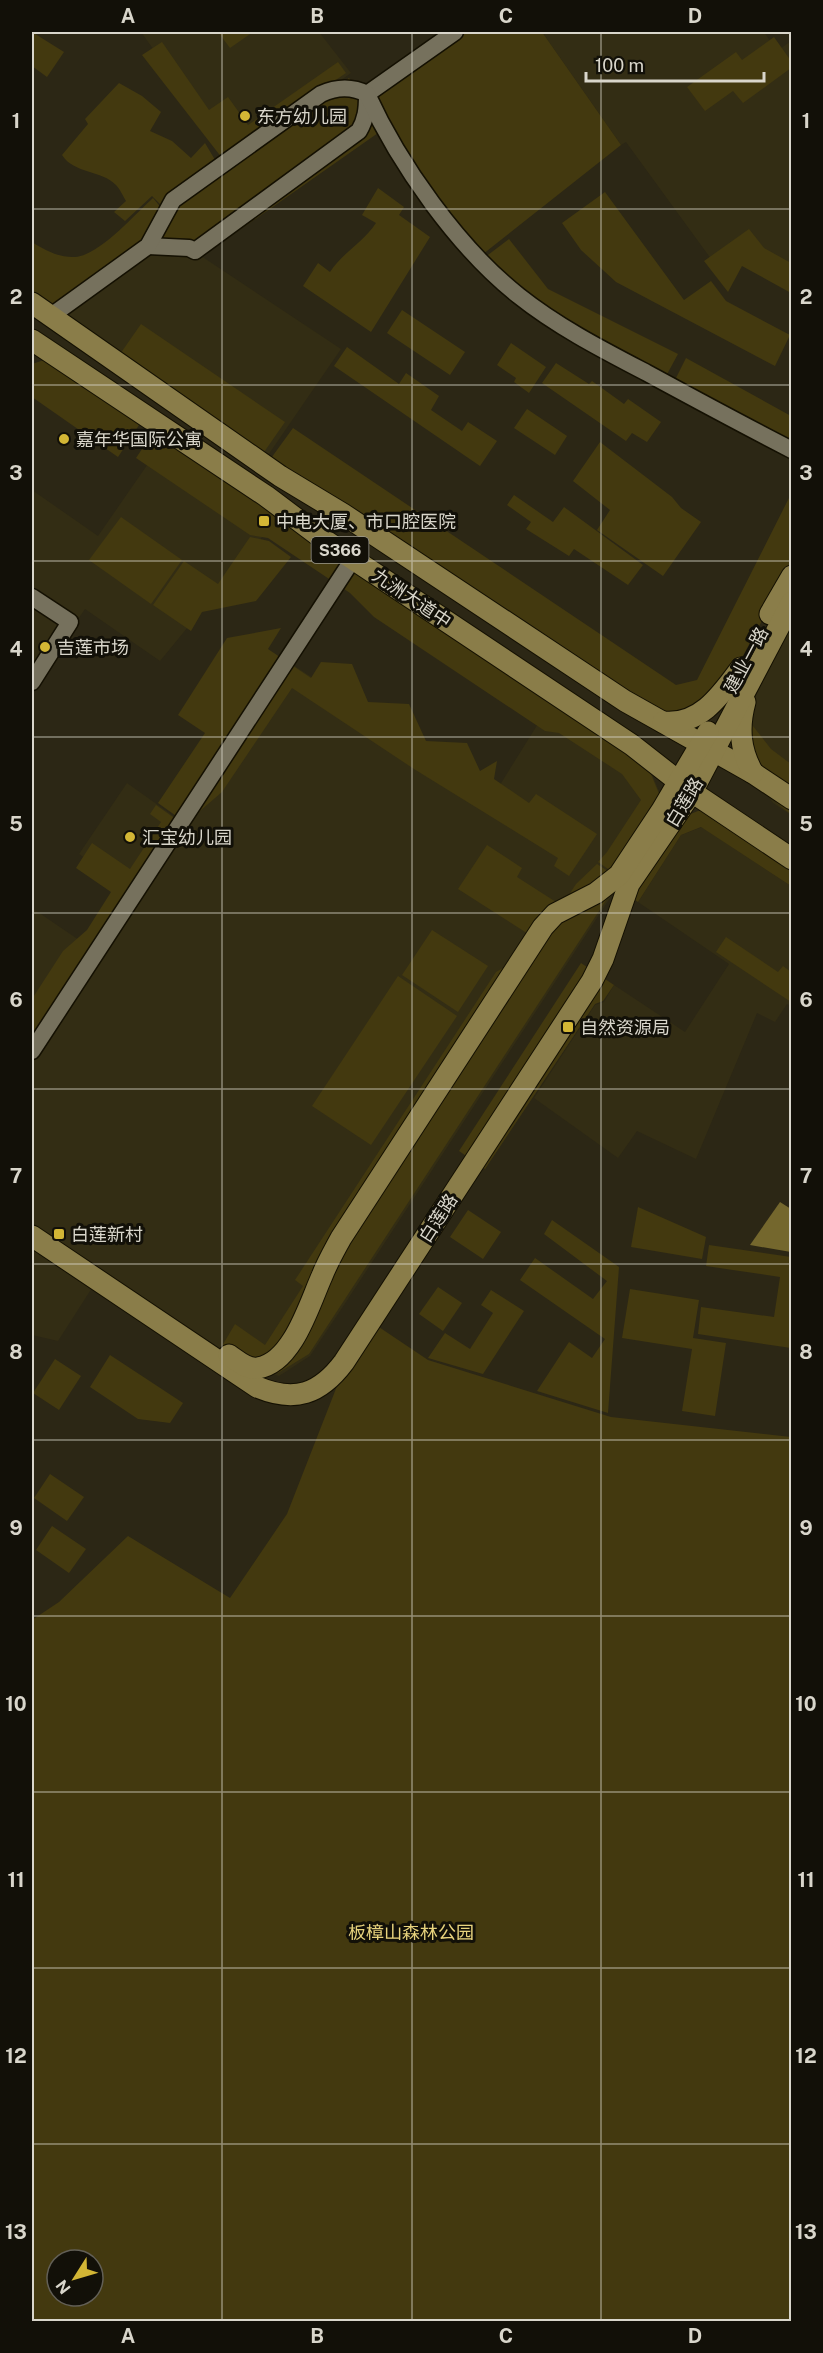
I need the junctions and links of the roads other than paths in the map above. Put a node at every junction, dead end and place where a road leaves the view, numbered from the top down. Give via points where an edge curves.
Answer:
1 (455, 32) edge
2 (367, 94) junction
3 (148, 246) junction
4 (32, 303) edge
5 (51, 316) junction
6 (32, 340) edge
7 (41, 356) edge
8 (792, 450) edge
9 (353, 559) junction
10 (792, 576) edge
11 (32, 597) edge
12 (792, 603) edge
13 (746, 672) junction
14 (32, 682) edge
15 (663, 722) junction
16 (632, 745) junction
17 (707, 748) junction
18 (753, 773) junction
19 (685, 787) junction
20 (792, 799) edge
21 (662, 810) junction
22 (723, 813) junction
23 (666, 833) junction
24 (792, 859) edge
25 (32, 1051) edge
26 (32, 1223) edge
27 (32, 1236) edge

1 - 2 street
2 - 3 street via 353,88 321,94 173,200
2 - 3 street via 366,114 359,131 195,251
2 - 8 street via 382,128 432,203 478,258 518,296 572,333
3 - 5 street
4 - 5 main road, 九洲大道中 / S366
5 - 15 main road, 九洲大道中 / S366 via 256,460
6 - 7 main road, 九洲大道中 / S366
7 - 9 main road, 九洲大道中 / S366 via 266,496
9 - 16 main road, 九洲大道中 / S366
9 - 25 street
10 - 13 main road, 建业一路
11 - 14 street via 70,622
12 - 13 main road, 建业一路
13 - 15 main road via 703,712 687,720
13 - 17 main road, 建业一路
13 - 18 main road via 741,744
15 - 17 main road, 九洲大道中 / S366
16 - 19 main road, 九洲大道中 / S366
16 - 21 main road via 657,782
17 - 18 main road, 九洲大道中 / S366
17 - 19 main road, 白莲路
18 - 20 main road, 九洲大道中 / S366
19 - 21 main road, 白莲路
19 - 22 main road, 九洲大道中 / S366
19 - 23 main road, 白莲路
21 - 26 main road, 白莲路 via 615,880 560,911 543,927 341,1238 286,1349 267,1365 255,1368 243,1364
22 - 23 main road via 688,814
22 - 24 main road, 九洲大道中 / S366
23 - 27 main road, 白莲路 via 627,889 603,959 587,989 344,1362 316,1388 285,1395 256,1387

